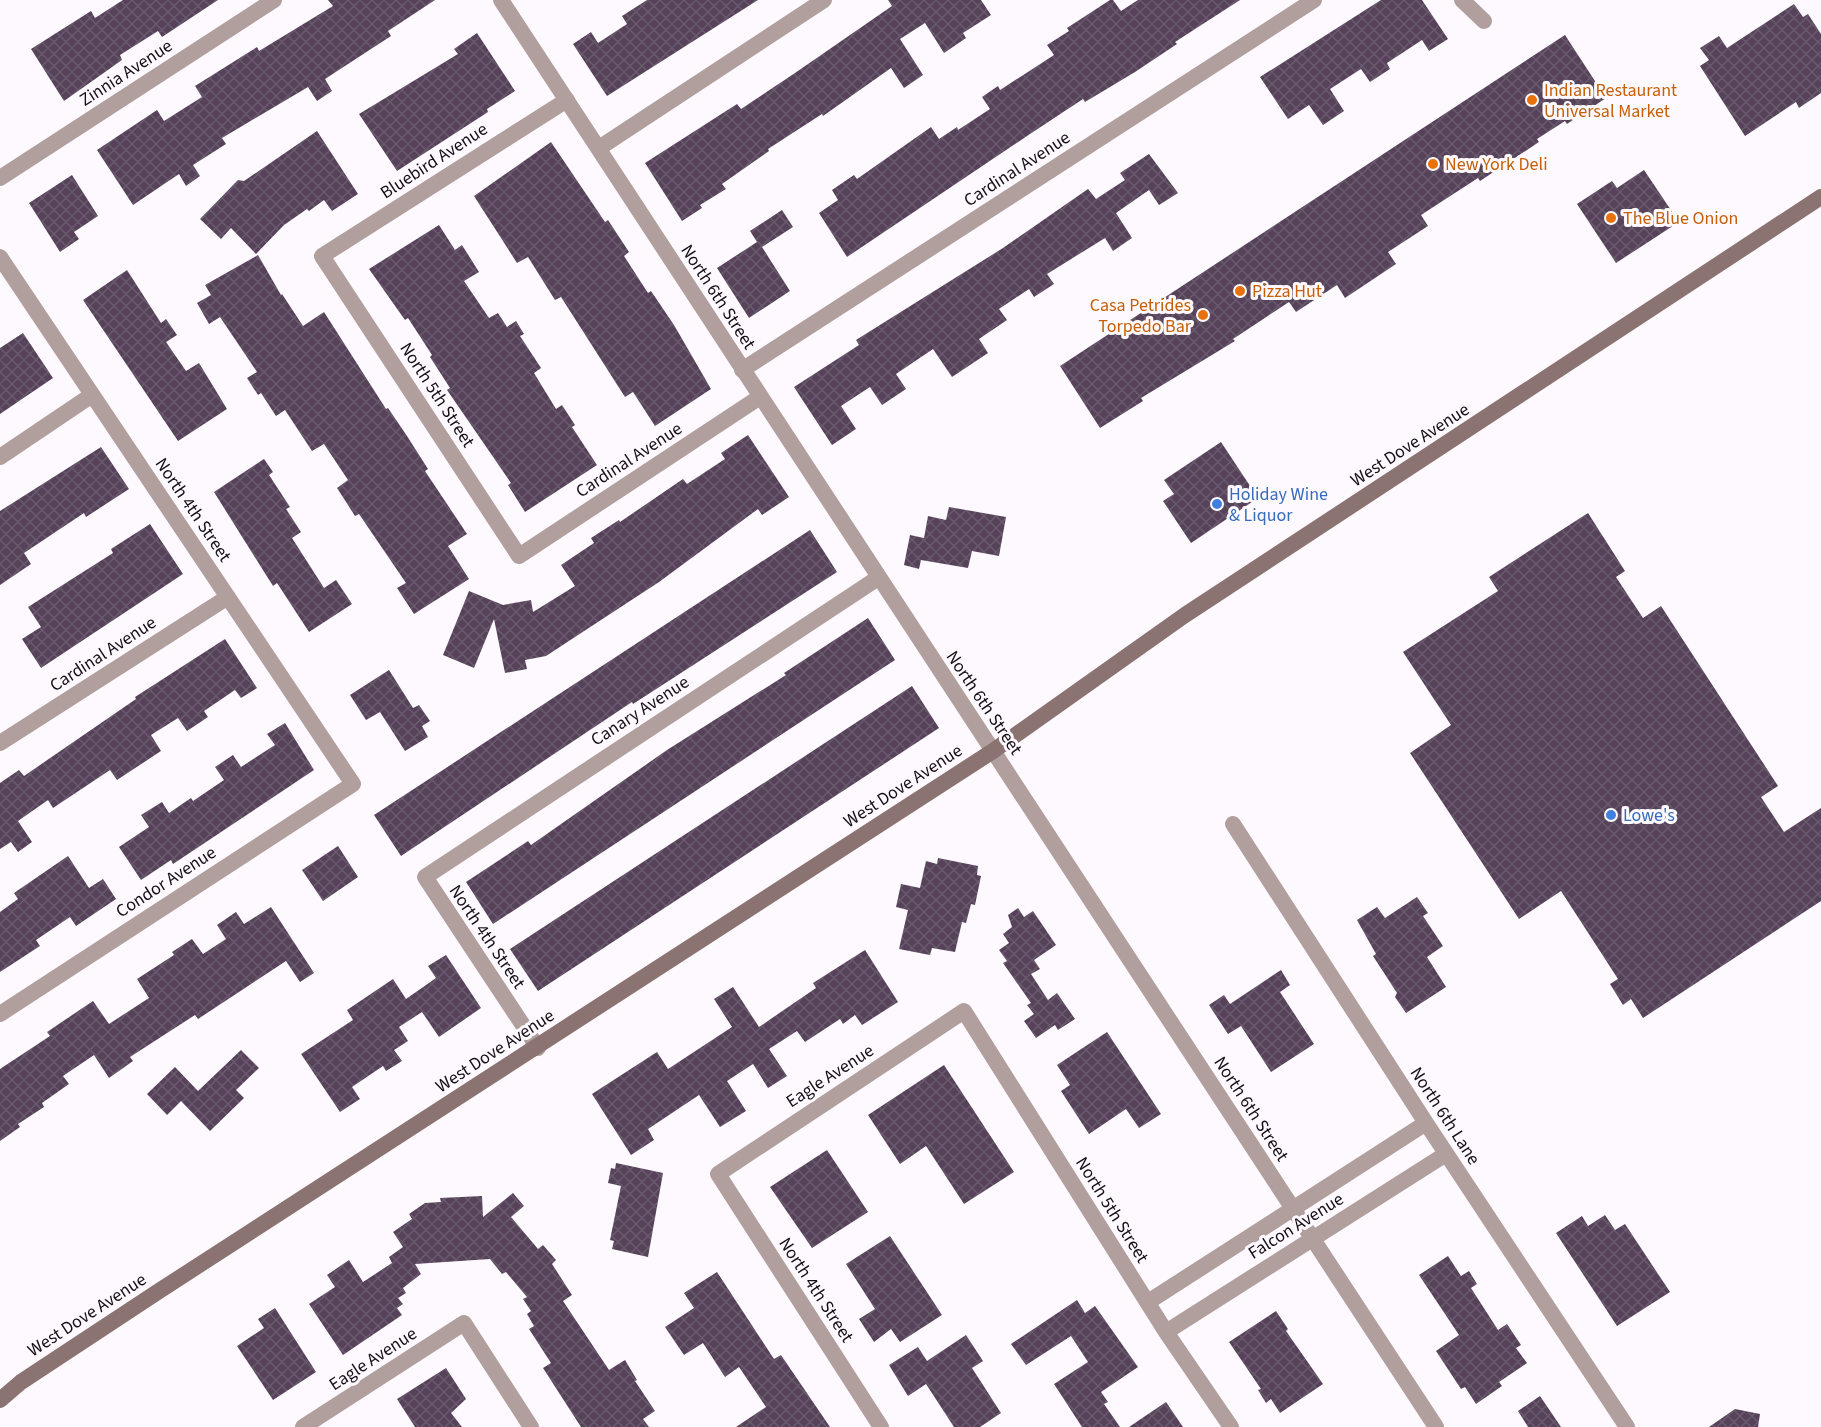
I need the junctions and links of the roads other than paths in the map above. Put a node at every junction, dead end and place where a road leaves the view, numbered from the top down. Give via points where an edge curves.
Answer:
1 (274, 0) edge
2 (501, 0) edge
3 (824, 0) edge
4 (1314, 0) edge
5 (1462, 0) edge
6 (1484, 21) dead end
7 (567, 100) junction
8 (599, 148) junction
9 (0, 178) edge
10 (1821, 197) edge
11 (322, 256) joint
12 (0, 257) edge
13 (742, 370) junction
14 (93, 395) junction
15 (760, 397) junction
16 (0, 457) edge
17 (519, 556) joint
18 (878, 578) junction
19 (228, 597) junction
20 (0, 743) edge
21 (993, 751) junction
22 (353, 784) joint
23 (1233, 824) dead end
24 (425, 877) joint
25 (964, 1011) joint
26 (0, 1014) edge
27 (537, 1048) junction
28 (1426, 1123) junction
29 (1446, 1154) junction
30 (718, 1174) joint
31 (1293, 1208) junction
32 (1312, 1238) junction
33 (1148, 1302) junction
34 (1166, 1332) junction
35 (0, 1400) edge
36 (303, 1427) edge
37 (531, 1427) edge
38 (881, 1427) edge
39 (1231, 1427) edge
40 (1436, 1427) edge
41 (1627, 1427) edge

1 - 9 street, Zinnia Avenue
2 - 7 street, North 6th Street
3 - 8 street
4 - 13 street, Cardinal Avenue
5 - 6 street
7 - 8 street, North 6th Street
7 - 11 street, Bluebird Avenue
8 - 13 street, North 6th Street
10 - 21 main road, West Dove Avenue via 1185,615
11 - 17 street, North 5th Street
12 - 14 street, North 4th Street
13 - 15 street, North 6th Street
14 - 16 street
14 - 19 street, North 4th Street
15 - 17 street, Cardinal Avenue
15 - 18 street, North 6th Street
18 - 21 street, North 6th Street
18 - 24 street, Canary Avenue
19 - 20 street, Cardinal Avenue
19 - 22 street, North 4th Street
21 - 27 main road, West Dove Avenue
21 - 31 street, North 6th Street
22 - 26 street, Condor Avenue
23 - 28 street, North 6th Lane
24 - 27 street, North 4th Street
25 - 30 street, Eagle Avenue
25 - 33 street, North 5th Street
27 - 35 main road, West Dove Avenue via 149,1298
28 - 29 street, North 6th Lane
28 - 31 street, Falcon Avenue
29 - 32 street, Falcon Avenue
29 - 41 street, North 6th Lane
30 - 38 street, North 4th Street
31 - 32 street, North 6th Street
31 - 33 street, Falcon Avenue
32 - 34 street, Falcon Avenue
32 - 40 street, North 6th Street
33 - 34 street, North 5th Street
34 - 39 street, North 5th Street
36 - 37 street, Eagle Avenue via 464,1323

